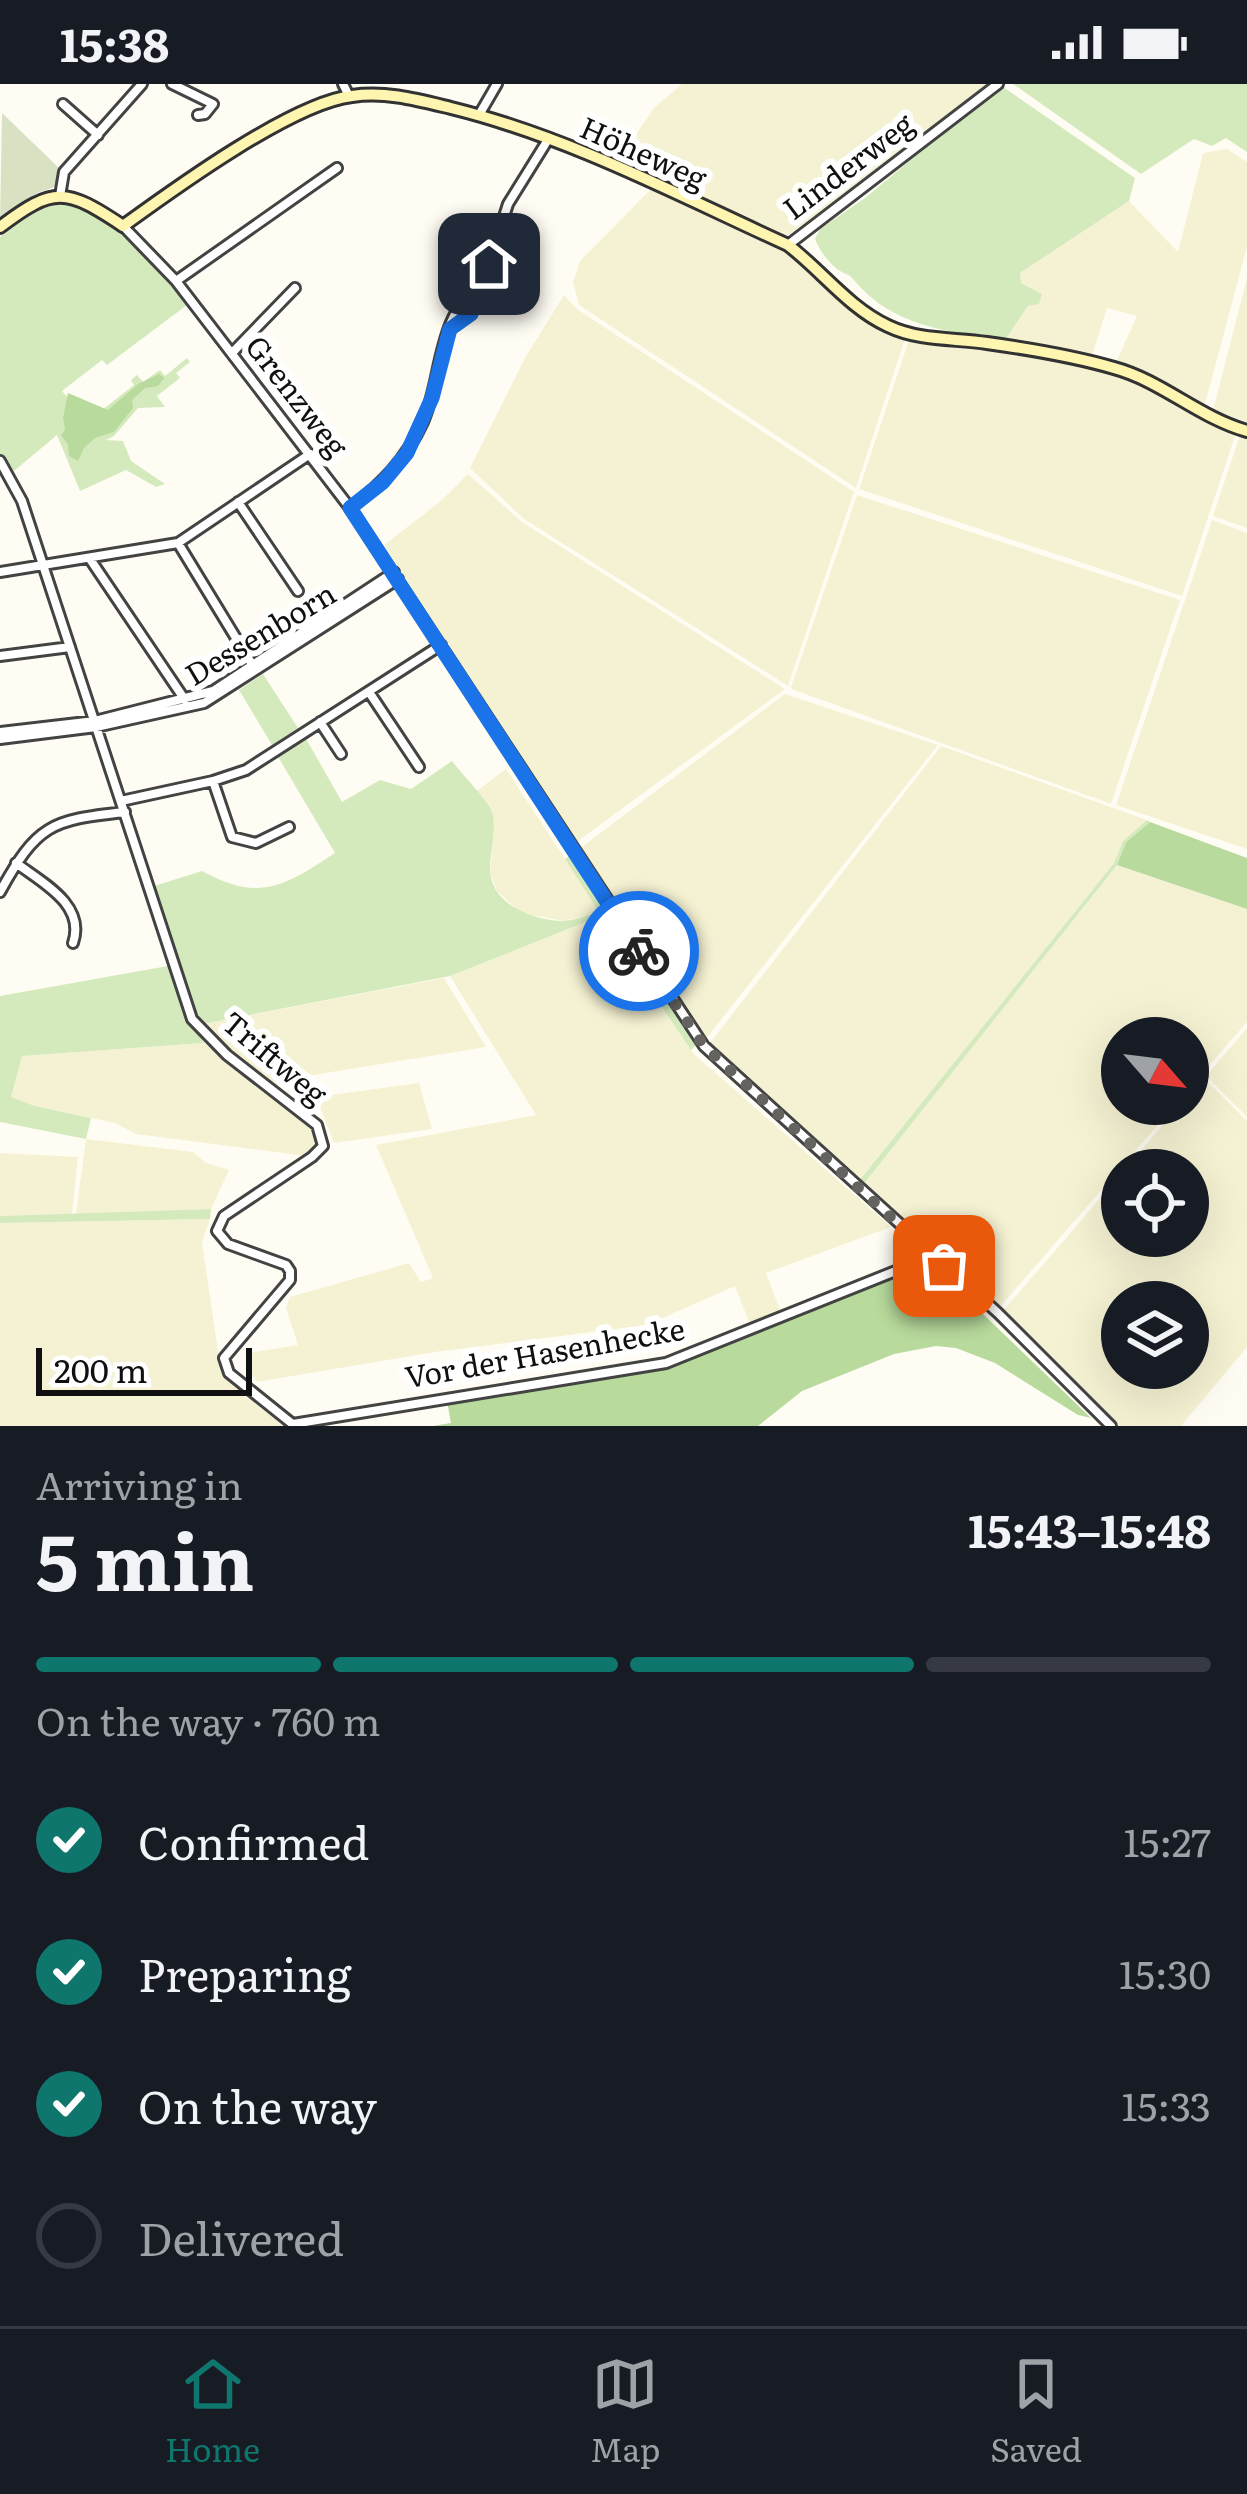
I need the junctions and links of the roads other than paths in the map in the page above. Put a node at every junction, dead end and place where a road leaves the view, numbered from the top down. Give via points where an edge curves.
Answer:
1 (142, 84) edge
2 (172, 84) edge
3 (497, 84) edge
4 (998, 84) edge
5 (346, 90) edge
6 (63, 104) dead end
7 (198, 115) dead end
8 (478, 115) junction
9 (98, 135) junction
10 (549, 138) junction
11 (337, 168) dead end
12 (60, 196) junction
13 (123, 226) junction
14 (0, 227) edge
15 (788, 245) junction
16 (176, 281) junction
17 (481, 287) junction
18 (295, 288) dead end
19 (450, 329) junction
20 (232, 353) junction
21 (1247, 430) edge
22 (310, 454) junction
23 (0, 461) edge
24 (238, 502) junction
25 (350, 508) junction
26 (178, 543) junction
27 (90, 559) junction
28 (43, 567) junction
29 (0, 572) edge
30 (396, 576) junction
31 (298, 591) dead end
32 (441, 645) junction
33 (70, 647) junction
34 (0, 656) edge
35 (253, 666) junction
36 (369, 692) junction
37 (185, 700) junction
38 (320, 722) junction
39 (96, 724) junction
40 (0, 736) edge
41 (341, 754) dead end
42 (419, 767) dead end
43 (213, 782) junction
44 (122, 801) junction
45 (125, 812) junction
46 (289, 827) dead end
47 (16, 862) junction
48 (0, 892) edge
49 (74, 943) dead end
50 (933, 1256) junction
51 (294, 1425) edge
52 (1111, 1426) edge

1 - 9 street
2 - 7 street via 213,104
3 - 8 street
4 - 15 street, Linderweg
5 - 8 street, Höheweg
5 - 13 street, Höheweg via 249,142
6 - 9 street
8 - 10 street, Höheweg
9 - 12 street via 64,172
10 - 15 street, Höheweg
10 - 17 street via 508,204
11 - 16 street
12 - 13 street
12 - 14 street via 35,201
13 - 16 street, Grenzweg
15 - 21 street, Höheweg via 892,328 1118,369
16 - 20 street, Grenzweg
17 - 19 street via 458,305
17 - 19 street via 471,314
18 - 20 street
19 - 25 street via 407,453
20 - 22 street, Grenzweg
22 - 24 street
22 - 25 street, Grenzweg
23 - 28 street, Triftweg
24 - 26 street
24 - 31 street
25 - 30 street, Grenzweg
26 - 27 street
26 - 35 street
27 - 28 street
27 - 37 street
28 - 29 street
28 - 33 street, Triftweg
30 - 32 street, Grenzweg
30 - 35 street, Dessenborn
30 - 39 street, Dessenborn via 204,703
32 - 36 street
32 - 50 street, Grenzweg via 704,1046
33 - 34 street
33 - 39 street, Triftweg
35 - 37 street, Dessenborn
36 - 38 street
36 - 42 street
37 - 39 street, Dessenborn
38 - 41 street
38 - 43 street
39 - 40 street, Dessenborn
39 - 44 street, Triftweg
43 - 44 street
43 - 46 street via 232,837 256,843
44 - 45 street, Triftweg
45 - 47 street via 54,825
45 - 51 street, Triftweg via 192,1019 323,1139 312,1157 224,1216 217,1231 228,1244 290,1271 224,1358 229,1373
47 - 48 street
47 - 49 street via 72,910
50 - 51 street, Vor der Hasenhecke via 666,1363
50 - 52 street, Grenzweg

